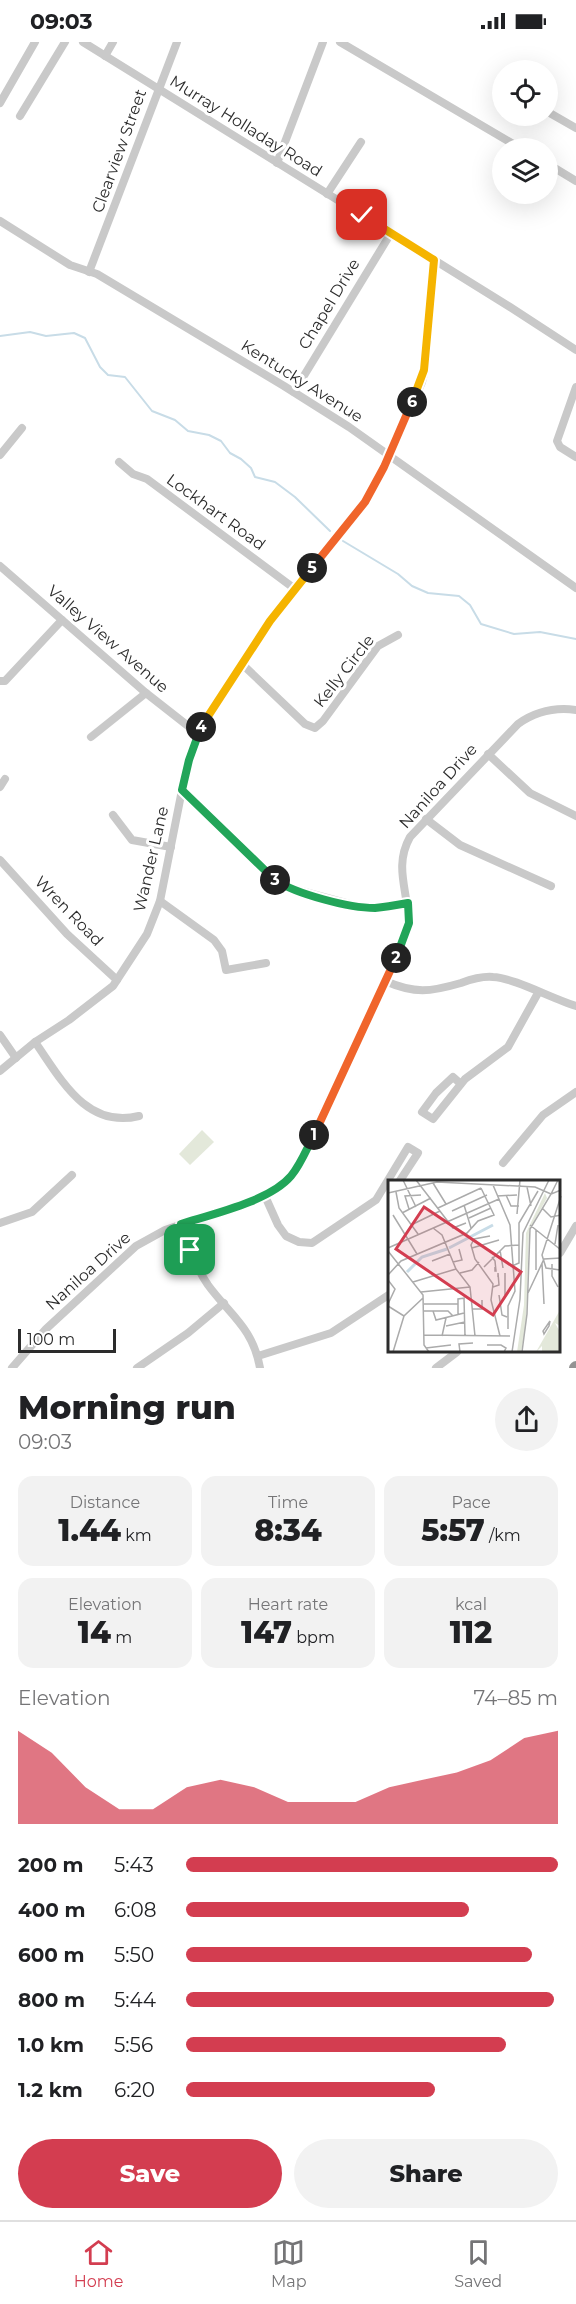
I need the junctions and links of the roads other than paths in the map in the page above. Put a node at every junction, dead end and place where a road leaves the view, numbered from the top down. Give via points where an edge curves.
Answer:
1 (35, 42) edge
2 (65, 42) edge
3 (83, 42) edge
4 (113, 42) edge
5 (177, 42) edge
6 (323, 42) edge
7 (340, 42) edge
8 (105, 56) junction
9 (158, 89) junction
10 (0, 103) edge
11 (20, 116) dead end
12 (558, 118) edge
13 (576, 128) edge
14 (503, 138) edge
15 (361, 142) dead end
16 (277, 162) junction
17 (558, 170) edge
18 (576, 182) edge
19 (327, 194) junction
20 (0, 221) edge
21 (391, 233) junction
22 (434, 260) junction
23 (89, 272) junction
24 (576, 350) edge
25 (576, 387) edge
26 (294, 392) junction
27 (22, 428) dead end
28 (0, 455) edge
29 (389, 455) junction
30 (576, 457) edge
31 (119, 462) dead end
32 (0, 566) edge
33 (576, 588) edge
34 (295, 589) junction
35 (62, 620) junction
36 (398, 635) dead end
37 (242, 664) junction
38 (0, 681) edge
39 (146, 693) junction
40 (574, 710) edge
41 (197, 733) junction
42 (92, 736) dead end
43 (488, 754) junction
44 (182, 790) junction
45 (113, 815) dead end
46 (576, 816) edge
47 (426, 819) junction
48 (171, 847) junction
49 (0, 860) edge
50 (551, 886) dead end
51 (160, 901) junction
52 (408, 903) junction
53 (266, 963) dead end
54 (117, 980) junction
55 (385, 981) junction
56 (538, 993) junction
57 (576, 1006) edge
58 (0, 1035) edge
59 (35, 1042) junction
60 (16, 1058) junction
61 (0, 1071) edge
62 (463, 1082) junction
63 (576, 1092) edge
64 (139, 1116) dead end
65 (503, 1163) dead end
66 (72, 1175) dead end
67 (390, 1180) edge
68 (400, 1180) edge
69 (388, 1183) edge
70 (265, 1196) junction
71 (0, 1223) edge
72 (181, 1224) junction
73 (576, 1226) edge
74 (573, 1237) edge
75 (561, 1252) edge
76 (388, 1295) edge
77 (224, 1303) junction
78 (456, 1353) edge
79 (258, 1356) junction
80 (12, 1368) edge
81 (136, 1368) edge
82 (260, 1368) edge
83 (436, 1368) edge

1 - 10 street
2 - 11 street
3 - 8 street, Murray Holladay Road
4 - 8 street
5 - 9 street, Clearview Street
6 - 16 street
7 - 14 street
8 - 9 street, Murray Holladay Road
9 - 16 street, Murray Holladay Road
9 - 23 street, Clearview Street
12 - 13 street
15 - 19 street
16 - 19 street, Murray Holladay Road
17 - 18 street
19 - 21 street, Murray Holladay Road
20 - 23 street, Kentucky Avenue via 70,265
21 - 22 street, Murray Holladay Road
21 - 26 street, Chapel Drive
22 - 24 street, Murray Holladay Road
22 - 29 street, Wander Lane via 423,376
23 - 26 street, Kentucky Avenue
25 - 30 street via 557,441
26 - 29 street, Kentucky Avenue
27 - 28 street
29 - 33 street, Kentucky Avenue
29 - 34 street, Wander Lane via 355,516
31 - 34 street, Lockhart Road
32 - 35 street, Valley View Avenue
34 - 37 street, Wander Lane
35 - 38 street via 5,681
35 - 39 street, Valley View Avenue
36 - 37 street, Kelly Circle via 378,646 315,728 305,724
37 - 41 street, Wander Lane
39 - 41 street, Valley View Avenue
39 - 42 street
40 - 43 street, Naniloa Drive via 553,710 529,717
41 - 44 street, Wander Lane
43 - 46 street via 530,793
43 - 47 street, Naniloa Drive
44 - 48 street, Wander Lane
44 - 52 street via 267,873 291,888 354,906 374,908
45 - 48 street via 132,840
47 - 50 street via 460,845
47 - 52 street, Naniloa Drive via 410,837 402,858 401,878
48 - 51 street, Wander Lane
49 - 54 street, Wren Road via 67,934
51 - 53 street via 214,940 222,951 226,970
51 - 54 street, Wander Lane via 147,934
52 - 55 street, Naniloa Drive via 407,931
54 - 59 street, Wander Lane via 102,996
55 - 56 street via 409,990 427,991 495,977
55 - 70 street, Naniloa Drive via 299,1164 286,1181
56 - 57 street
56 - 62 street via 508,1047
58 - 60 street
59 - 60 street, Wander Lane
59 - 64 street via 81,1103 111,1117
60 - 61 street, Wander Lane
62 - 62 street via 433,1119 422,1112 453,1077
63 - 65 street via 539,1119
66 - 71 street via 32,1212
67 - 68 street via 408,1146 418,1153
69 - 70 street via 372,1204 319,1240 304,1243 281,1231
70 - 72 street, Naniloa Drive
72 - 77 street via 199,1270
72 - 80 street, Naniloa Drive via 150,1237 124,1255 46,1329
73 - 74 street
74 - 75 street
76 - 79 street via 331,1333
77 - 79 street via 246,1329
77 - 81 street
78 - 83 street
79 - 82 street

